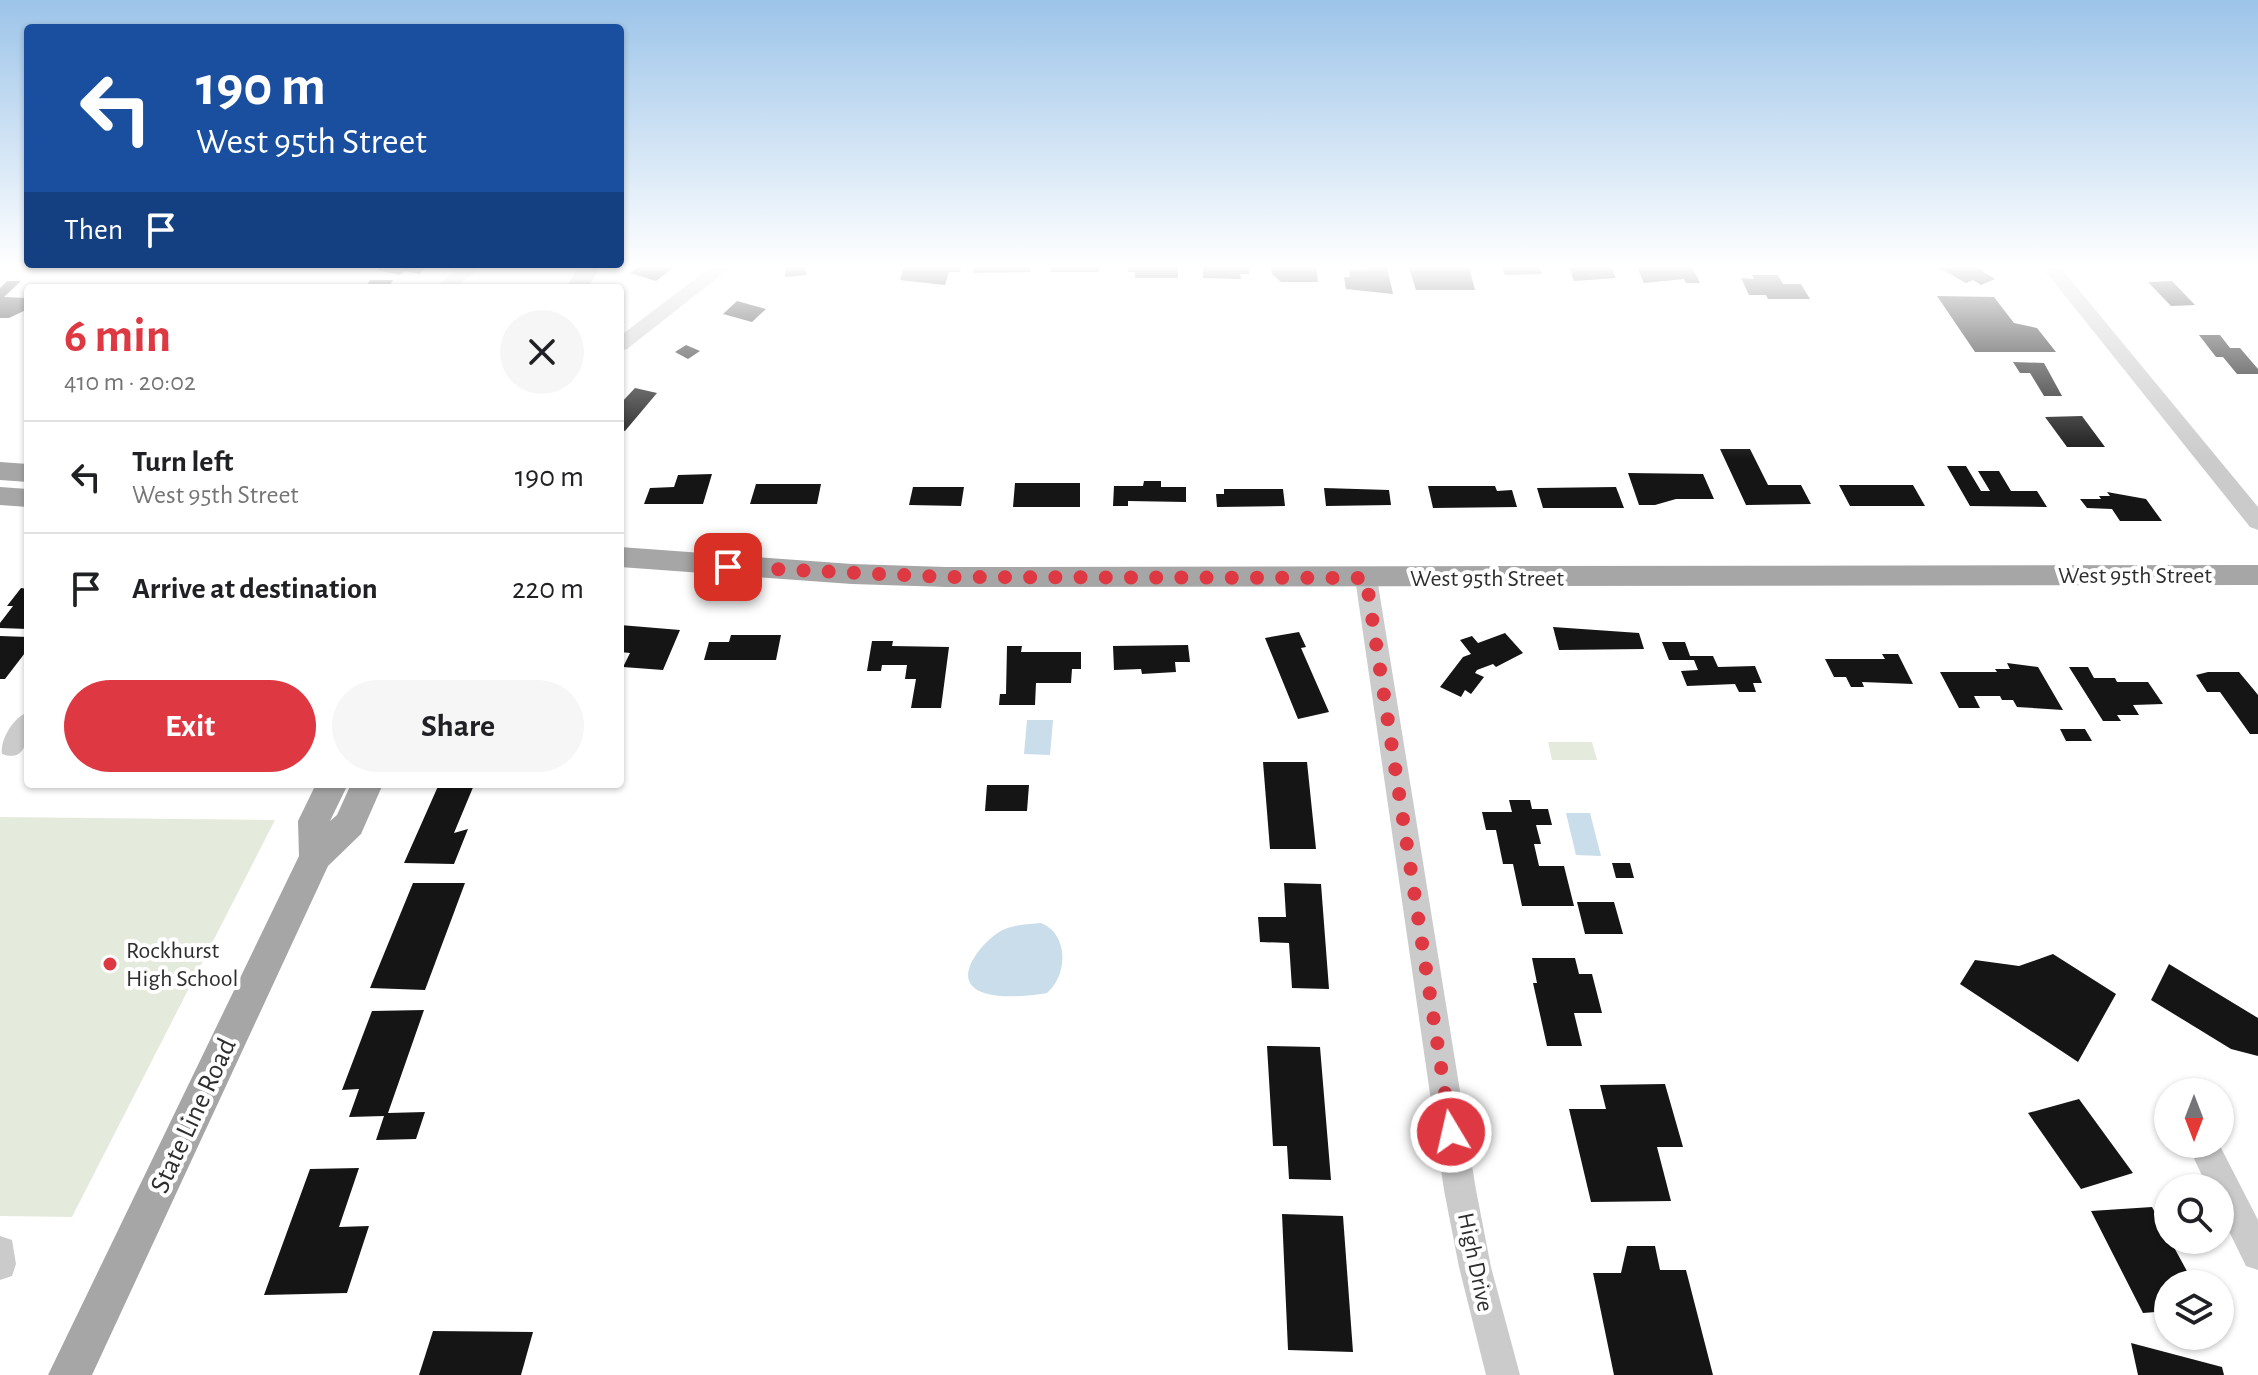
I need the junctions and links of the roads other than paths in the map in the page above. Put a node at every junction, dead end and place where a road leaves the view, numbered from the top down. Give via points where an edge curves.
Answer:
1 (2103, 331) edge
2 (0, 471) edge
3 (24, 473) edge
4 (0, 496) edge
5 (24, 498) edge
6 (2258, 522) edge
7 (624, 557) edge
8 (2258, 575) edge
9 (1366, 578) junction
10 (24, 728) edge
11 (11, 747) dead end
12 (330, 788) edge
13 (365, 788) edge
14 (316, 856) junction
15 (2209, 1158) edge
16 (0, 1252) edge
17 (2258, 1254) edge
18 (0, 1264) edge
19 (70, 1375) edge
20 (1503, 1375) edge

1 - 6 street
2 - 3 main road
4 - 5 main road
7 - 9 main road, West 95th Street via 852,574
8 - 9 main road, West 95th Street
9 - 20 street, High Drive via 1460,1190
10 - 11 street
12 - 14 main road, State Line Road via 314,821
13 - 14 main road, State Line Road via 349,824
14 - 19 main road, State Line Road
15 - 17 street
16 - 18 street

